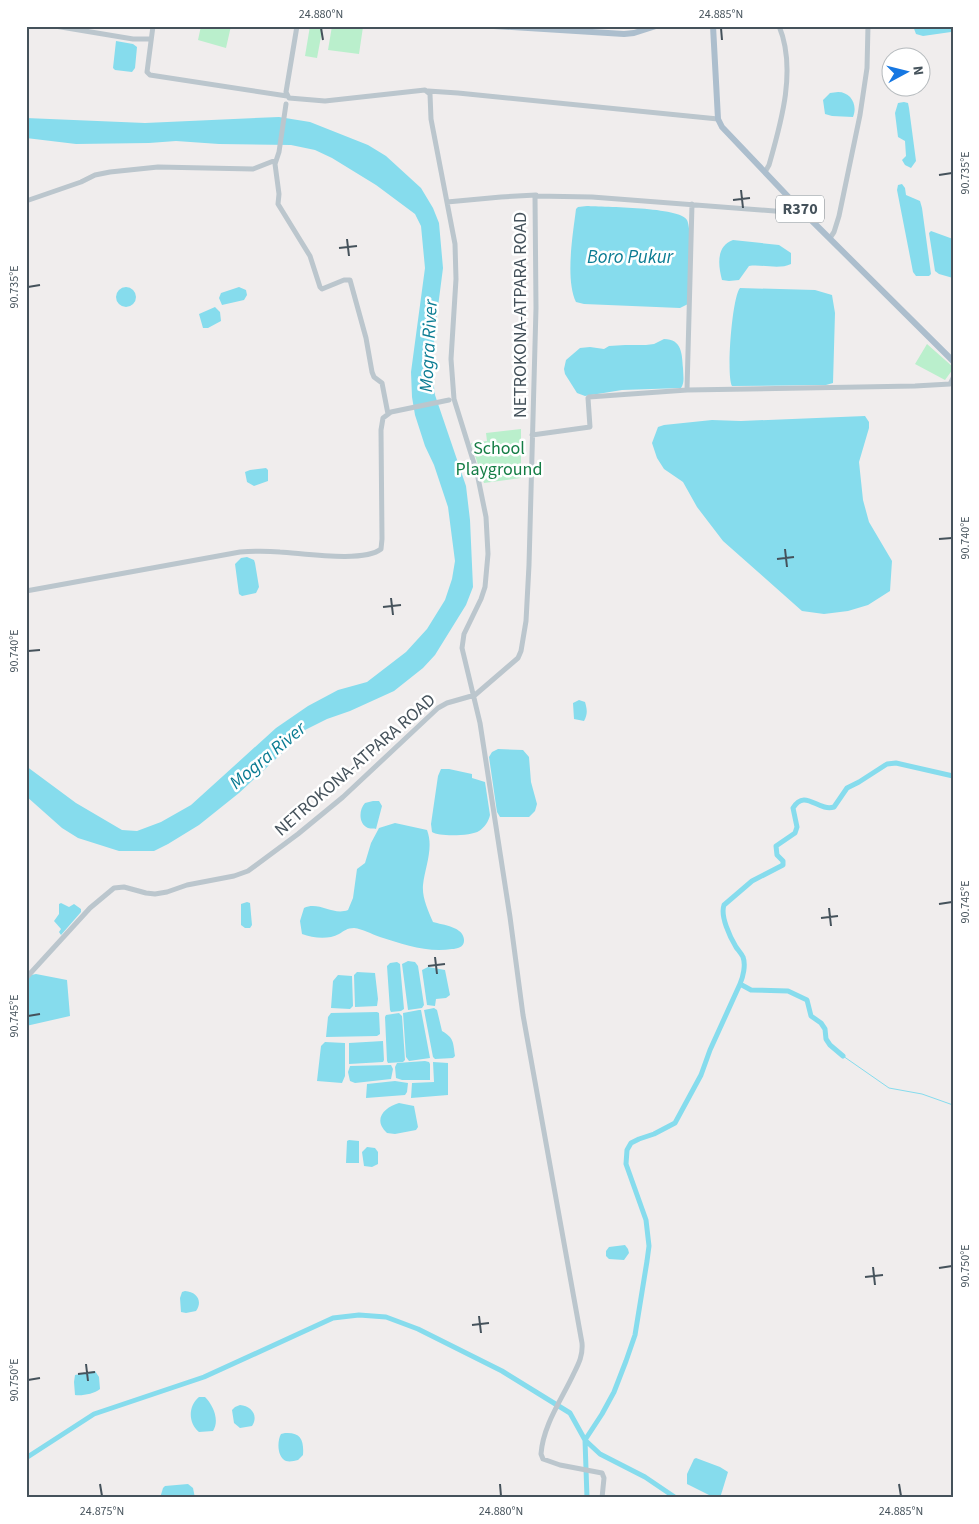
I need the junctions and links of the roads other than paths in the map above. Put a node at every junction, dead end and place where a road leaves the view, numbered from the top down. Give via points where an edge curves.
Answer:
1 (55, 26) edge
2 (153, 26) edge
3 (297, 26) edge
4 (494, 26) edge
5 (656, 26) edge
6 (713, 26) edge
7 (779, 26) edge
8 (868, 26) edge
9 (151, 39) junction
10 (428, 91) junction
11 (287, 96) junction
12 (286, 104) dead end
13 (718, 119) junction
14 (276, 160) junction
15 (765, 172) junction
16 (536, 195) junction
17 (26, 201) edge
18 (447, 202) junction
19 (692, 204) junction
20 (798, 207) junction
21 (830, 238) junction
22 (953, 361) edge
23 (953, 378) edge
24 (687, 390) junction
25 (449, 400) dead end
26 (388, 414) junction
27 (532, 434) junction
28 (26, 591) edge
29 (475, 695) junction
30 (26, 978) edge
31 (602, 1498) edge

1 - 9 street
2 - 9 street
3 - 11 street
4 - 5 main road via 624,34
6 - 13 main road
7 - 15 street via 786,64 784,109
8 - 21 street via 867,68 860,115 841,208
9 - 11 street via 147,72 150,75
10 - 11 street via 325,101
10 - 13 street
10 - 18 street
12 - 14 street
13 - 15 main road, R370
14 - 17 street via 253,169 158,167 110,172
14 - 26 street via 278,204 310,256 320,287 350,280 372,372 382,383
15 - 20 main road, R370
16 - 18 street
16 - 19 street, NETROKONA-ATPARA ROAD
16 - 27 street, NETROKONA-ATPARA ROAD
18 - 29 street via 456,254 451,359 454,399 483,494 488,540 485,587 464,634 462,648
19 - 20 street, NETROKONA-ATPARA ROAD via 787,212
19 - 24 street
20 - 21 main road, R370
21 - 22 main road, R370
23 - 24 street via 950,384 915,386
24 - 27 street via 589,397 590,427
25 - 26 street
26 - 28 street via 383,418 381,430 382,539 381,549 376,553 337,556 240,552
27 - 29 street, NETROKONA-ATPARA ROAD via 529,565 521,651 514,662
29 - 30 street, NETROKONA-ATPARA ROAD via 438,708 343,797 248,871 161,893 124,887 109,891
29 - 31 street via 523,1015 582,1343 583,1355 550,1420 541,1451 543,1459 560,1466 602,1473

